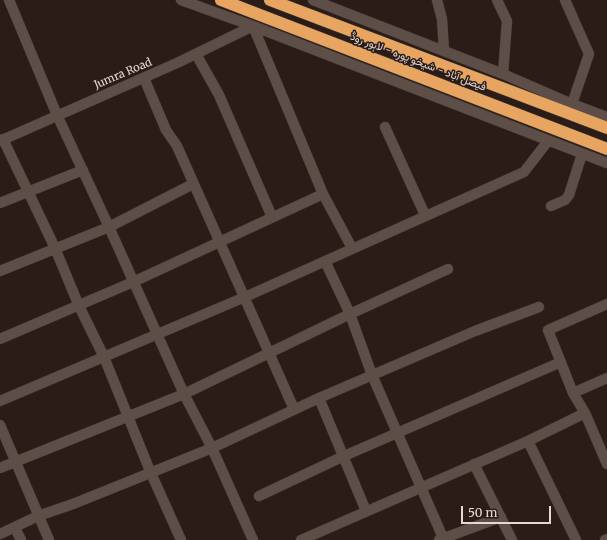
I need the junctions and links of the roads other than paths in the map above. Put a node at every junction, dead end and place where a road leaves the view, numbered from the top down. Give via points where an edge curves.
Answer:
1 (9, 0) edge
2 (181, 0) edge
3 (220, 0) edge
4 (270, 0) edge
5 (437, 0) edge
6 (497, 0) edge
7 (565, 0) edge
8 (321, 1) edge
9 (253, 26) junction
10 (444, 51) junction
11 (196, 54) junction
12 (503, 74) junction
13 (144, 78) junction
14 (572, 104) junction
15 (57, 115) junction
16 (607, 117) edge
17 (385, 127) dead end
18 (607, 128) edge
19 (1, 140) edge
20 (548, 141) junction
21 (607, 149) edge
22 (582, 154) junction
23 (607, 163) edge
24 (83, 170) junction
25 (194, 184) junction
26 (29, 191) junction
27 (323, 194) junction
28 (0, 203) edge
29 (551, 206) dead end
30 (425, 215) junction
31 (272, 217) junction
32 (109, 227) junction
33 (220, 242) junction
34 (55, 248) junction
35 (352, 248) junction
36 (325, 261) junction
37 (448, 269) dead end
38 (0, 271) edge
39 (133, 282) junction
40 (245, 297) junction
41 (607, 304) edge
42 (79, 306) junction
43 (539, 307) dead end
44 (350, 314) junction
45 (158, 334) junction
46 (0, 339) edge
47 (270, 353) junction
48 (104, 357) junction
49 (561, 362) junction
50 (372, 375) junction
51 (607, 378) edge
52 (573, 393) junction
53 (184, 394) junction
54 (318, 398) junction
55 (0, 401) edge
56 (294, 409) junction
57 (586, 413) junction
58 (128, 416) junction
59 (0, 425) edge
60 (398, 433) junction
61 (528, 441) junction
62 (602, 441) edge
63 (212, 448) junction
64 (344, 456) junction
65 (16, 460) junction
66 (474, 464) junction
67 (607, 464) edge
68 (0, 468) edge
69 (150, 471) junction
70 (422, 488) junction
71 (259, 496) dead end
72 (366, 511) junction
73 (38, 516) junction
74 (501, 517) junction
75 (15, 528) junction
76 (0, 534) edge
77 (442, 539) edge
78 (21, 540) edge
79 (49, 540) edge
80 (181, 540) edge
81 (252, 540) edge
82 (302, 540) edge
83 (512, 540) edge
84 (576, 540) edge

1 - 15 street
2 - 9 street
3 - 21 highway, فیصل آباد - شیخو پورہ - لاہور روڈ
4 - 18 highway, فیصل آباد - شیخو پورہ - لاہور روڈ
5 - 10 street via 442,19
6 - 12 street via 507,21
7 - 14 street via 589,54
8 - 10 street
9 - 11 street, Jumra Road
9 - 20 street
9 - 27 street
10 - 12 street
11 - 13 street, Jumra Road
11 - 31 street via 219,94
12 - 14 street
13 - 15 street, Jumra Road
13 - 25 street via 166,130
14 - 16 street
15 - 19 street, Jumra Road
15 - 24 street
17 - 30 street
19 - 26 street
20 - 22 street
20 - 30 street via 524,172
22 - 23 street
22 - 29 street via 569,195 565,200
24 - 26 street
24 - 32 street
25 - 32 street
25 - 33 street
26 - 28 street
26 - 34 street
27 - 31 street
27 - 35 street
30 - 35 street
31 - 33 street
32 - 34 street
32 - 39 street
33 - 39 street
33 - 40 street
34 - 38 street
34 - 42 street
35 - 36 street
36 - 40 street
36 - 44 street
37 - 44 street
39 - 42 street
39 - 45 street
40 - 45 street
40 - 47 street
41 - 49 street via 548,330
42 - 46 street
42 - 48 street
43 - 50 street
44 - 47 street
44 - 50 street
45 - 48 street
45 - 53 street
47 - 53 street
47 - 56 street
48 - 55 street
48 - 58 street
49 - 52 street
49 - 60 street
50 - 54 street
50 - 60 street
51 - 52 street
52 - 57 street
53 - 58 street
53 - 63 street
54 - 56 street
54 - 64 street
56 - 63 street
57 - 61 street
57 - 62 street
58 - 65 street
58 - 69 street
59 - 65 street
60 - 64 street
60 - 70 street
61 - 66 street
61 - 84 street
62 - 67 street
63 - 69 street
63 - 81 street
64 - 71 street
64 - 72 street
65 - 68 street
65 - 73 street
66 - 70 street
66 - 74 street
69 - 73 street
69 - 80 street
70 - 72 street
70 - 77 street
72 - 82 street
73 - 75 street
73 - 79 street
74 - 77 street
74 - 83 street
75 - 76 street
75 - 78 street

